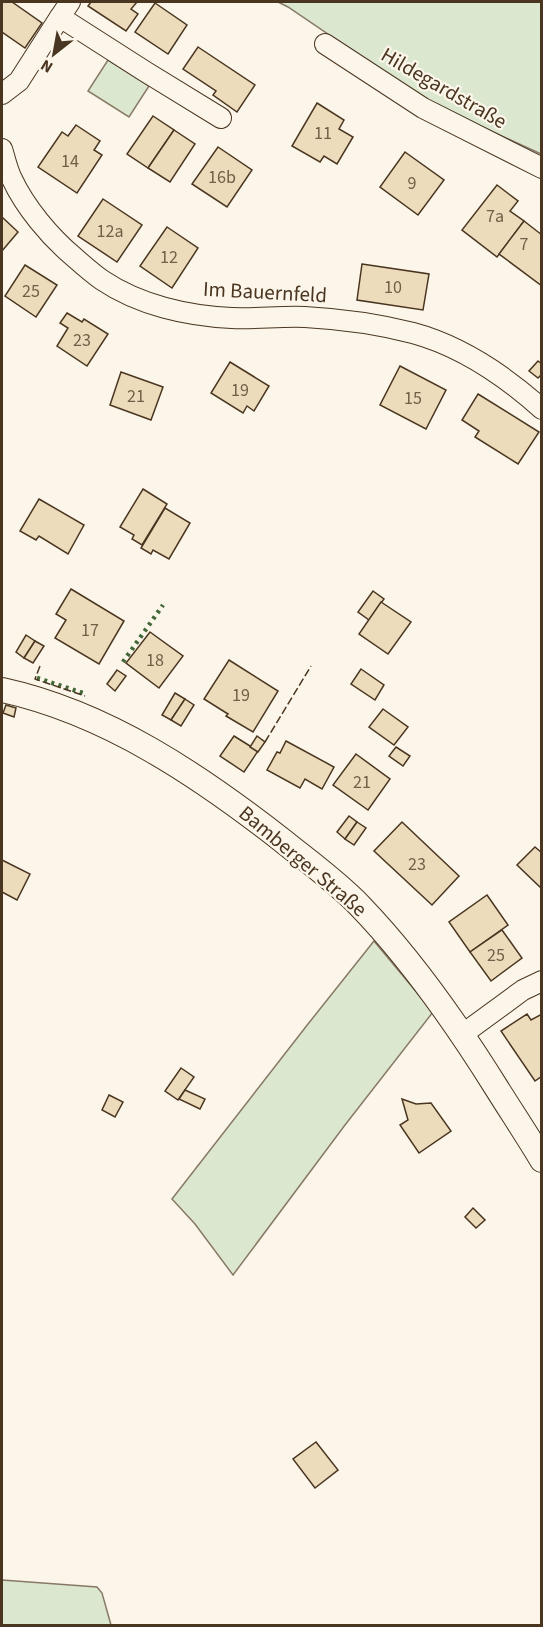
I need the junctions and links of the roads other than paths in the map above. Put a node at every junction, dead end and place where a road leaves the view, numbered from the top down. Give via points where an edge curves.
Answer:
1 (65, 9) edge
2 (325, 44) dead end
3 (2, 94) edge
4 (220, 118) dead end
5 (2, 148) edge
6 (542, 168) edge
7 (542, 409) edge
8 (2, 690) edge
9 (542, 981) edge
10 (463, 1035) junction
11 (542, 1160) edge

1 - 3 street via 19,81
1 - 4 street via 146,72
2 - 6 street, Hildegardstraße via 423,108
5 - 7 street, Im Bauernfeld via 12,179 47,231 87,269 122,291 163,307 196,314 231,318 303,317 415,334 449,345 482,363
8 - 10 street, Bamberger Straße via 63,709 129,738 235,804 359,904 406,958
9 - 10 street via 523,990
10 - 11 street, Bamberger Straße

